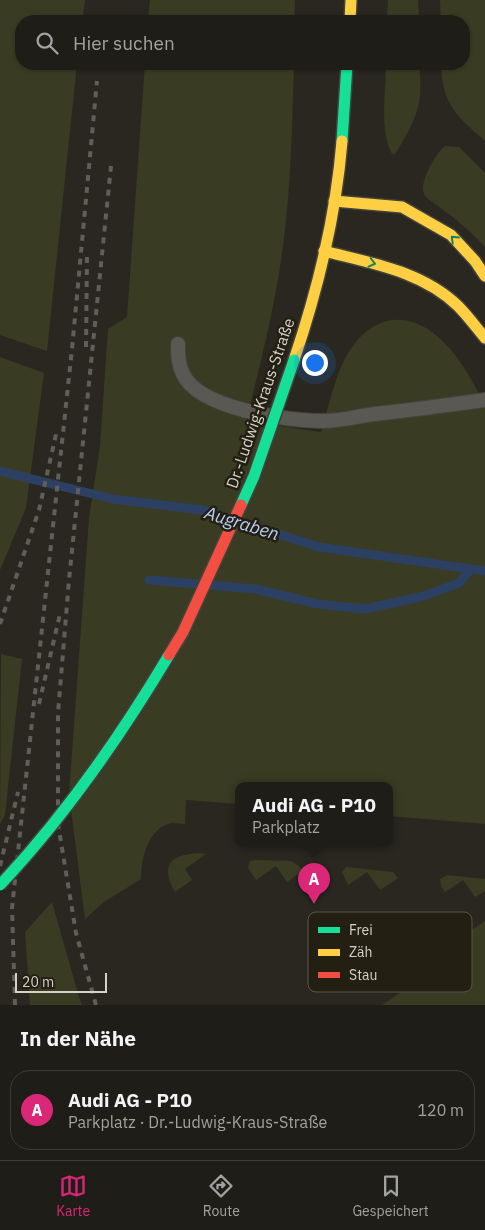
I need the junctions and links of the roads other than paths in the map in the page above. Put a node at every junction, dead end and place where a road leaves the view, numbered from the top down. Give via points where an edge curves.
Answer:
1 (351, 0) edge
2 (350, 15) edge
3 (347, 70) edge
4 (334, 201) junction
5 (324, 251) junction
6 (485, 276) edge
7 (485, 338) edge
8 (178, 344) dead end
9 (485, 400) edge
10 (0, 885) edge

1 - 2 main road
3 - 4 main road, Dr.-Ludwig-Kraus-Straße via 342,145
4 - 5 main road, Dr.-Ludwig-Kraus-Straße
6 -> 4 main road via 451,235 402,206
5 -> 7 main road via 391,268 426,282 457,305
5 - 10 main road, Dr.-Ludwig-Kraus-Straße, bridge via 307,323 254,476 224,547 182,632 136,710 83,787
8 - 9 lane via 178,361 183,375 193,387 210,398 242,410 287,419 324,421

